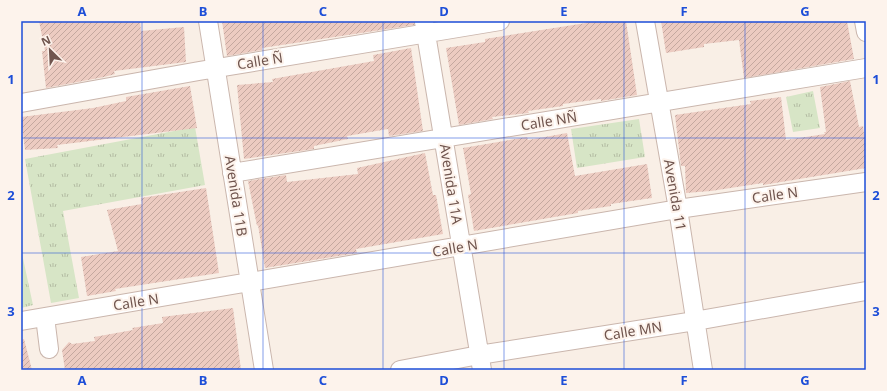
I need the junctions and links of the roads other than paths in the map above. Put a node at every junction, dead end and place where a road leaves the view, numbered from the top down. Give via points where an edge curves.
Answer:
1 (208, 21) edge
2 (500, 21) edge
3 (645, 21) edge
4 (864, 21) edge
5 (425, 27) edge
6 (866, 32) edge
7 (216, 68) junction
8 (866, 68) edge
9 (21, 103) edge
10 (658, 103) junction
11 (444, 138) junction
12 (232, 173) junction
13 (866, 182) edge
14 (678, 209) junction
15 (462, 246) junction
16 (250, 283) junction
17 (866, 291) edge
18 (45, 317) junction
19 (21, 321) edge
20 (695, 321) junction
21 (49, 349) dead end
22 (480, 362) edge
23 (264, 370) edge
24 (400, 370) edge
25 (703, 370) edge

1 - 7 street, Avenida 11B
2 - 5 street, Calle Ñ
3 - 10 street, Avenida 11
4 - 6 street
5 - 7 street, Calle Ñ
5 - 11 street, Avenida 11A
7 - 9 street, Calle Ñ
7 - 12 street, Avenida 11B
8 - 10 street, Calle NÑ
10 - 11 street, Calle NÑ
10 - 14 street, Avenida 11
11 - 12 street, Calle NÑ
11 - 15 street, Avenida 11A
12 - 16 street, Avenida 11B
13 - 14 street, Calle N
14 - 15 street, Calle N
14 - 20 street, Avenida 11
15 - 16 street, Calle N
15 - 22 street, Avenida 11A
16 - 18 street, Calle N
16 - 23 street, Avenida 11B
17 - 20 street, Calle MN
18 - 19 street, Calle N
18 - 21 street
20 - 22 street, Calle MN
20 - 25 street, Avenida 11
22 - 24 street, Calle MN

